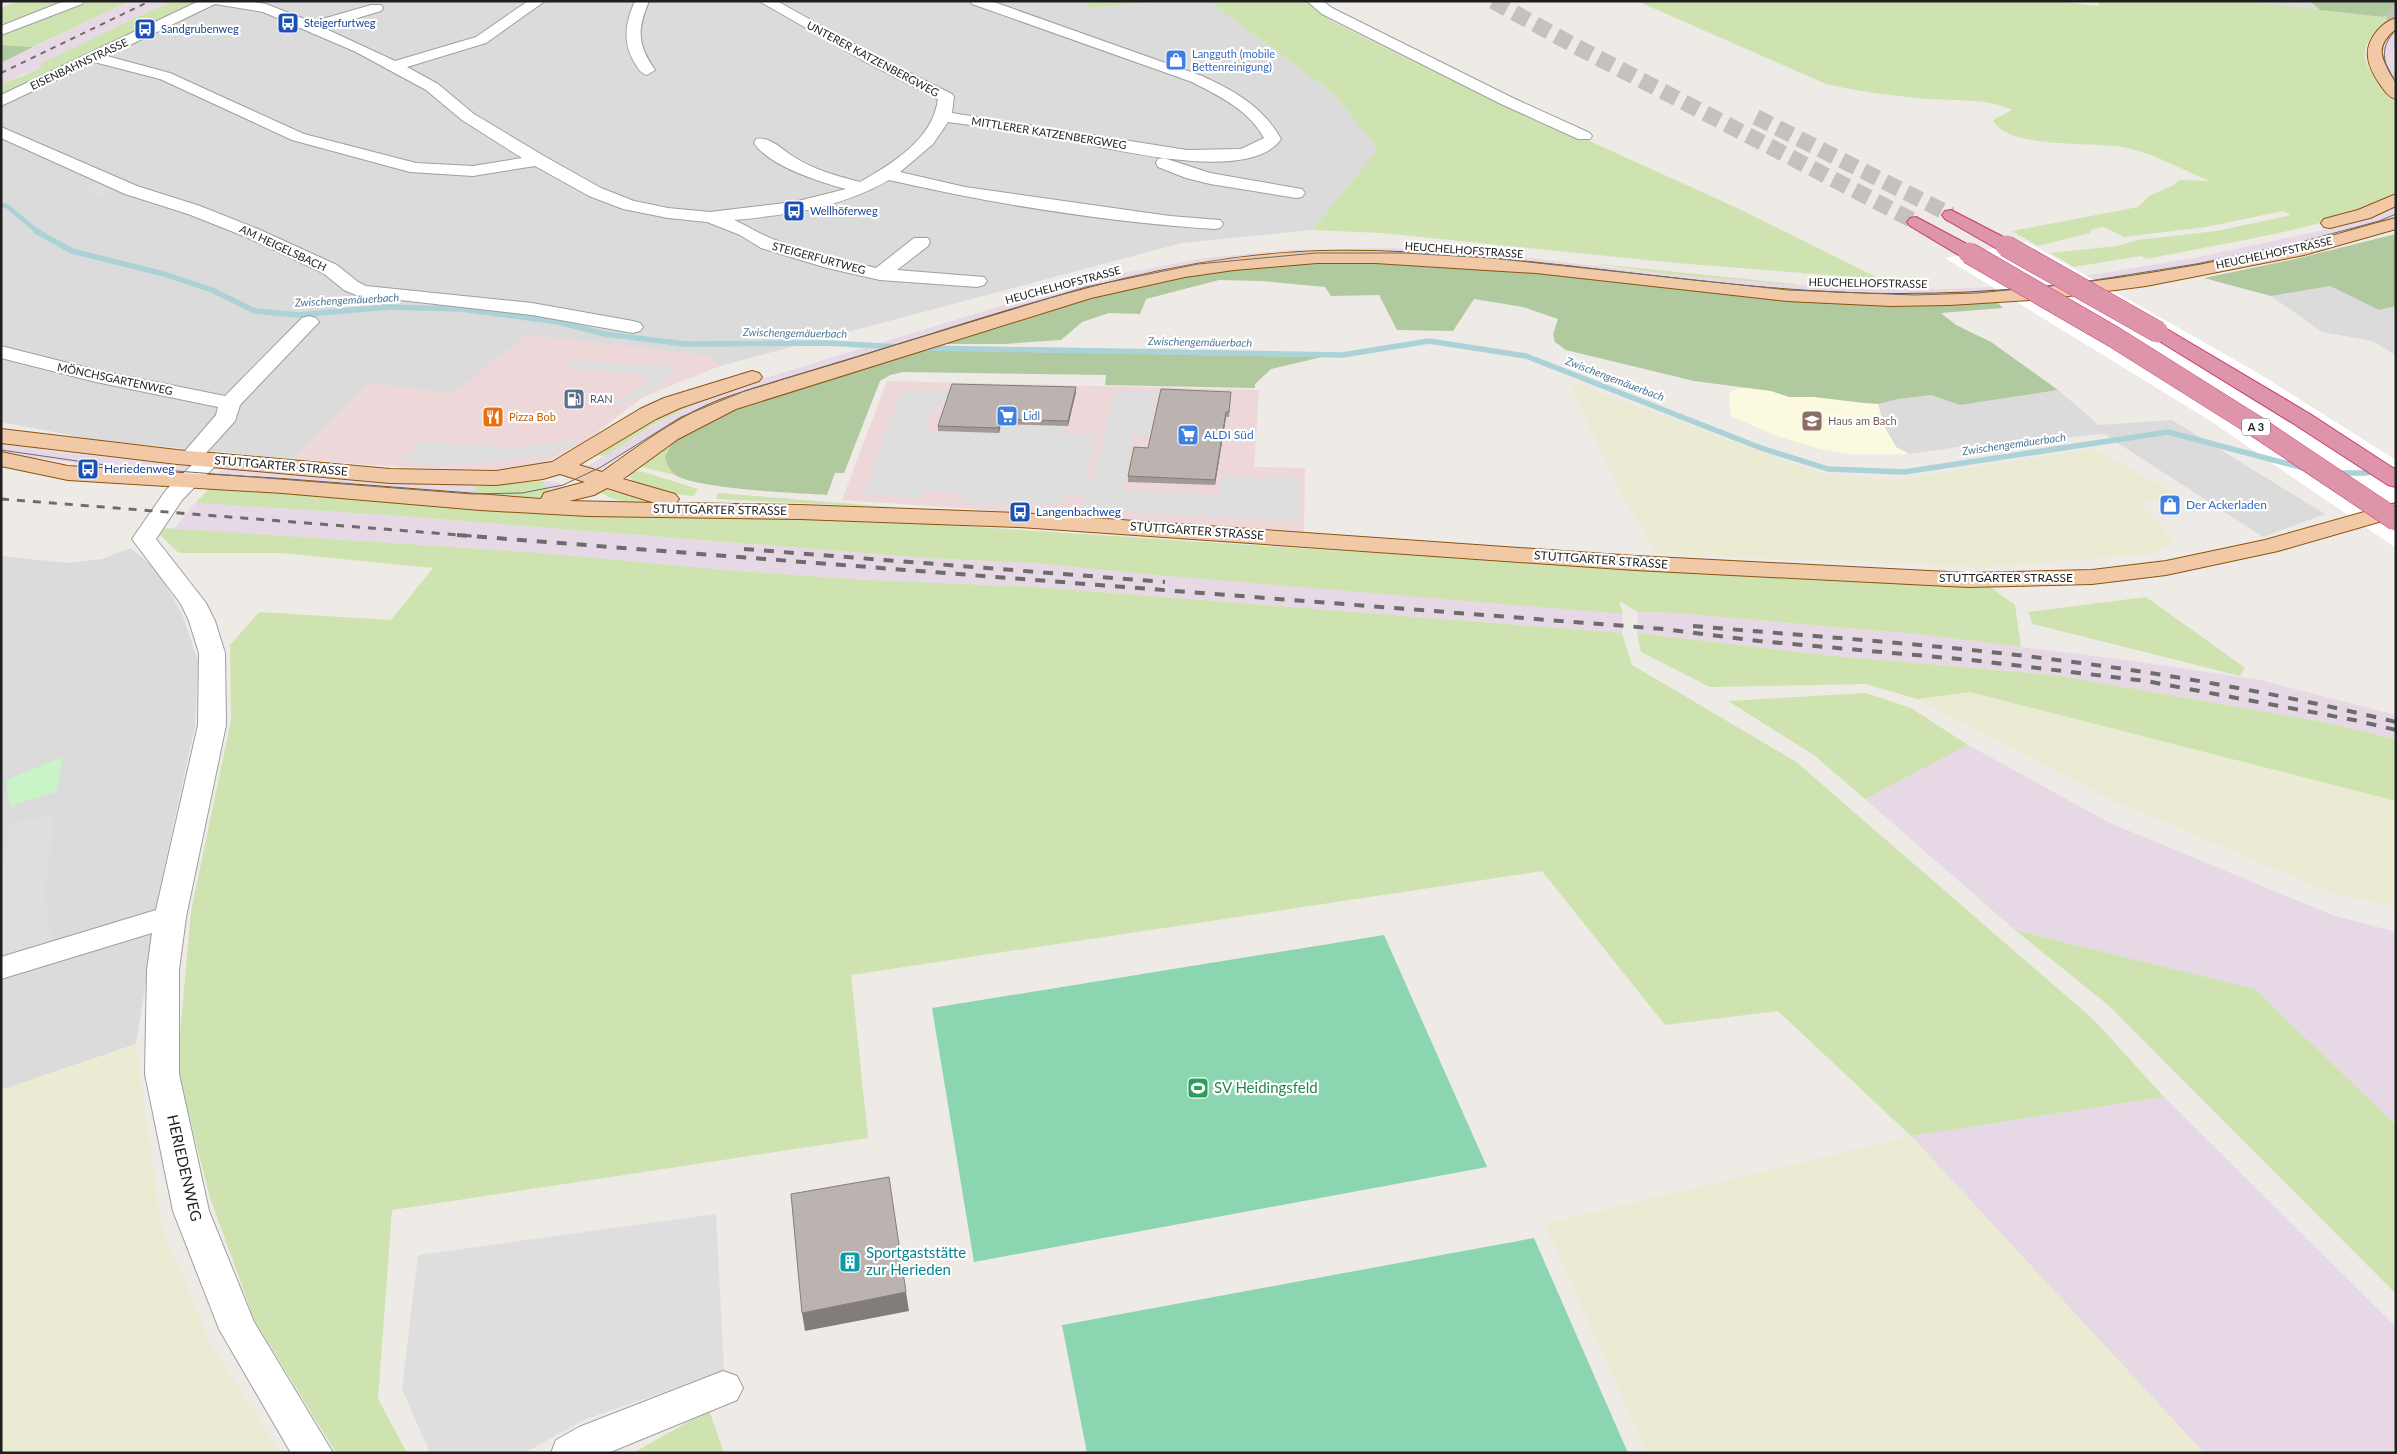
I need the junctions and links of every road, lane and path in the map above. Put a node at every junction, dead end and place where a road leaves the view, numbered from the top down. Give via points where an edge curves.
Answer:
1 (77, 1) edge
2 (211, 1) edge
3 (218, 1) edge
4 (538, 1) edge
5 (642, 1) edge
6 (766, 1) edge
7 (977, 1) edge
8 (1314, 1) edge
9 (376, 8) dead end
10 (2396, 22) edge
11 (312, 27) junction
12 (1, 31) edge
13 (92, 57) junction
14 (395, 66) junction
15 (647, 70) dead end
16 (2396, 94) edge
17 (1, 101) edge
18 (943, 117) junction
19 (1, 132) edge
20 (1584, 136) dead end
21 (762, 143) dead end
22 (1154, 151) junction
23 (538, 160) junction
24 (887, 174) junction
25 (861, 187) junction
26 (1296, 193) dead end
27 (2396, 199) edge
28 (1951, 215) tunnel mouth
29 (710, 217) junction
30 (1916, 222) tunnel mouth
31 (2396, 223) edge
32 (1214, 224) dead end
33 (921, 242) dead end
34 (880, 274) junction
35 (977, 281) dead end
36 (988, 305) dead end
37 (309, 322) dead end
38 (633, 327) dead end
39 (888, 335) dead end
40 (1, 352) edge
41 (230, 403) junction
42 (1, 436) edge
43 (1, 459) edge
44 (201, 459) junction
45 (560, 467) junction
46 (2396, 480) edge
47 (188, 481) junction
48 (596, 485) junction
49 (516, 503) junction
50 (640, 508) junction
51 (2396, 510) edge
52 (800, 512) junction
53 (2396, 520) edge
54 (170, 916) junction
55 (1, 968) edge
56 (723, 1388) dead end
57 (313, 1453) edge
58 (571, 1453) edge

1 - 12 street
2 - 13 street, EISENBAHNSTRASSE
3 - 11 street, STEIGERFURTWEG via 266,8
4 - 14 street via 481,40
5 - 15 street via 631,39
6 - 18 street, UNTERER KATZENBERGWEG via 867,58 946,97
7 - 22 street, MITTLERER KATZENBERGWEG via 1197,79 1242,105 1269,129 1273,139 1262,149 1236,155
8 - 20 street via 1327,11
9 - 11 street
10 - 16 main road via 2384,30 2375,42 2373,52 2379,72
11 - 14 street, STEIGERFURTWEG
13 - 17 street, EISENBAHNSTRASSE
13 - 23 street via 165,76 298,137 416,168 473,171
14 - 23 street, STEIGERFURTWEG via 432,87 468,117
18 - 22 street, MITTLERER KATZENBERGWEG
18 - 24 street via 914,153
19 - 38 street, AM HEIGELSBACH via 131,190 252,233 330,270 363,291 570,313
21 - 25 street via 788,162 828,179
22 - 26 street, MITTLERER KATZENBERGWEG via 1157,158 1183,170
23 - 29 street, STEIGERFURTWEG via 595,192 629,205
24 - 25 street
24 - 32 street via 965,192 1170,221
25 - 29 street via 823,202
27 - 36 main road, HEUCHELHOFSTRASSE via 2364,214 2286,236 2142,262 1993,281 1872,286 1432,246 1314,245 1177,258 1109,272
28 - 46 highway, A 3, bridge via 2142,322
29 - 34 street, STEIGERFURTWEG via 800,255
30 - 53 highway, A 3, bridge via 2114,337
31 - 48 main road, HEUCHELHOFSTRASSE via 2304,249 2146,280 2046,293 1950,299 1823,298 1432,259 1317,257 1214,267 1118,285 928,340 728,404 670,434
33 - 34 street, STEIGERFURTWEG
34 - 35 street, STEIGERFURTWEG
37 - 41 street
39 - 45 main road via 672,403
40 - 41 street, MÖNCHSGARTENWEG via 96,376
41 - 44 street via 227,416
42 - 44 main road, STUTTGARTER STRASSE
43 - 47 main road, STUTTGARTER STRASSE via 68,473
44 - 45 main road, STUTTGARTER STRASSE via 390,476 471,479 543,472
44 - 47 street, HERIEDENWEG
45 - 48 main road, STUTTGARTER STRASSE
47 - 49 main road, STUTTGARTER STRASSE
47 - 54 street, HERIEDENWEG via 174,495 144,538 193,603 212,653 212,725
48 - 49 main road, STUTTGARTER STRASSE via 548,499
48 - 50 main road, STUTTGARTER STRASSE via 608,502
48 - 52 main road, STUTTGARTER STRASSE via 668,500
49 - 50 main road, STUTTGARTER STRASSE via 588,509
50 - 52 main road, STUTTGARTER STRASSE
51 - 52 main road, STUTTGARTER STRASSE via 2269,546 2166,568 2092,577 1968,580 1635,563 1098,524
54 - 55 street
54 - 57 street, HERIEDENWEG via 163,970 162,1074 191,1211 238,1329
56 - 58 street via 593,1440

